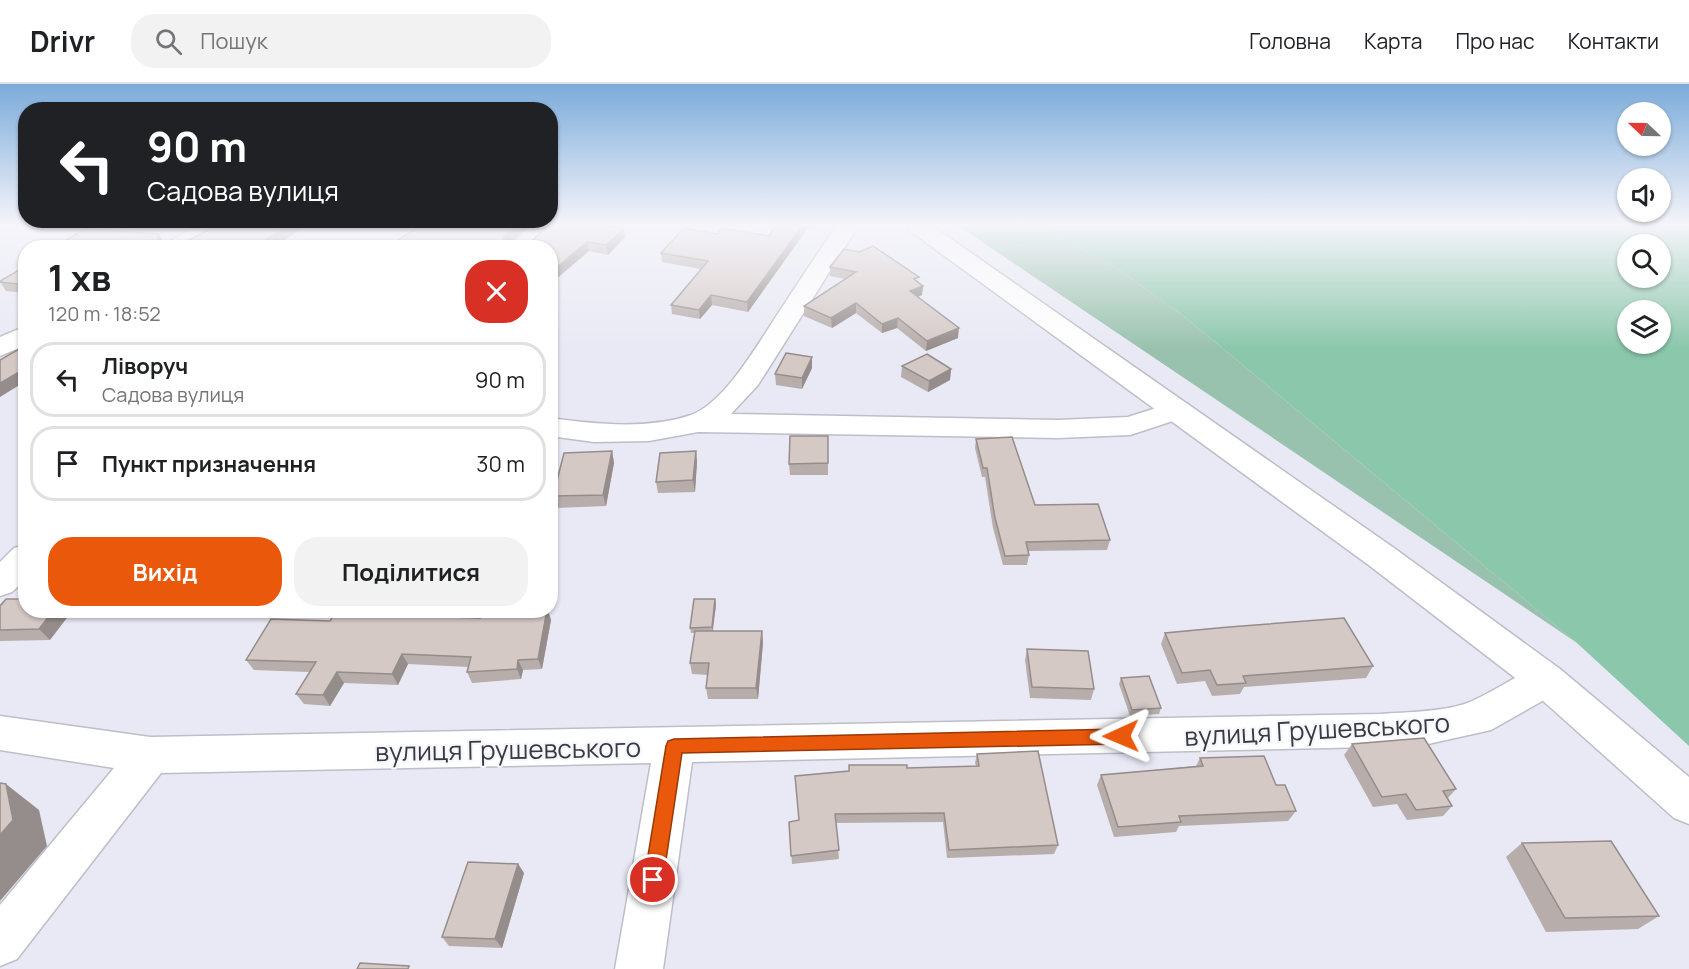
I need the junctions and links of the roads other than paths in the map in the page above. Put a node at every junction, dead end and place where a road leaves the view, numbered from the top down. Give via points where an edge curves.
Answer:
1 (821, 266) edge
2 (975, 266) edge
3 (18, 338) edge
4 (0, 348) edge
5 (1178, 410) junction
6 (698, 423) junction
7 (558, 429) edge
8 (18, 565) edge
9 (0, 583) edge
10 (1546, 680) junction
11 (0, 733) edge
12 (674, 746) junction
13 (150, 755) junction
14 (1689, 804) edge
15 (0, 942) edge
16 (639, 969) edge

1 - 6 street via 744,385 714,415
2 - 5 street
3 - 4 street
5 - 6 street via 1130,426 1058,429
5 - 10 street
6 - 7 street via 619,434
8 - 9 street
10 - 12 street, вулиця Грушевського via 1477,718 1419,729
10 - 14 street
11 - 13 street, вулиця Грушевського
12 - 13 street, вулиця Грушевського
12 - 16 street
13 - 15 street

